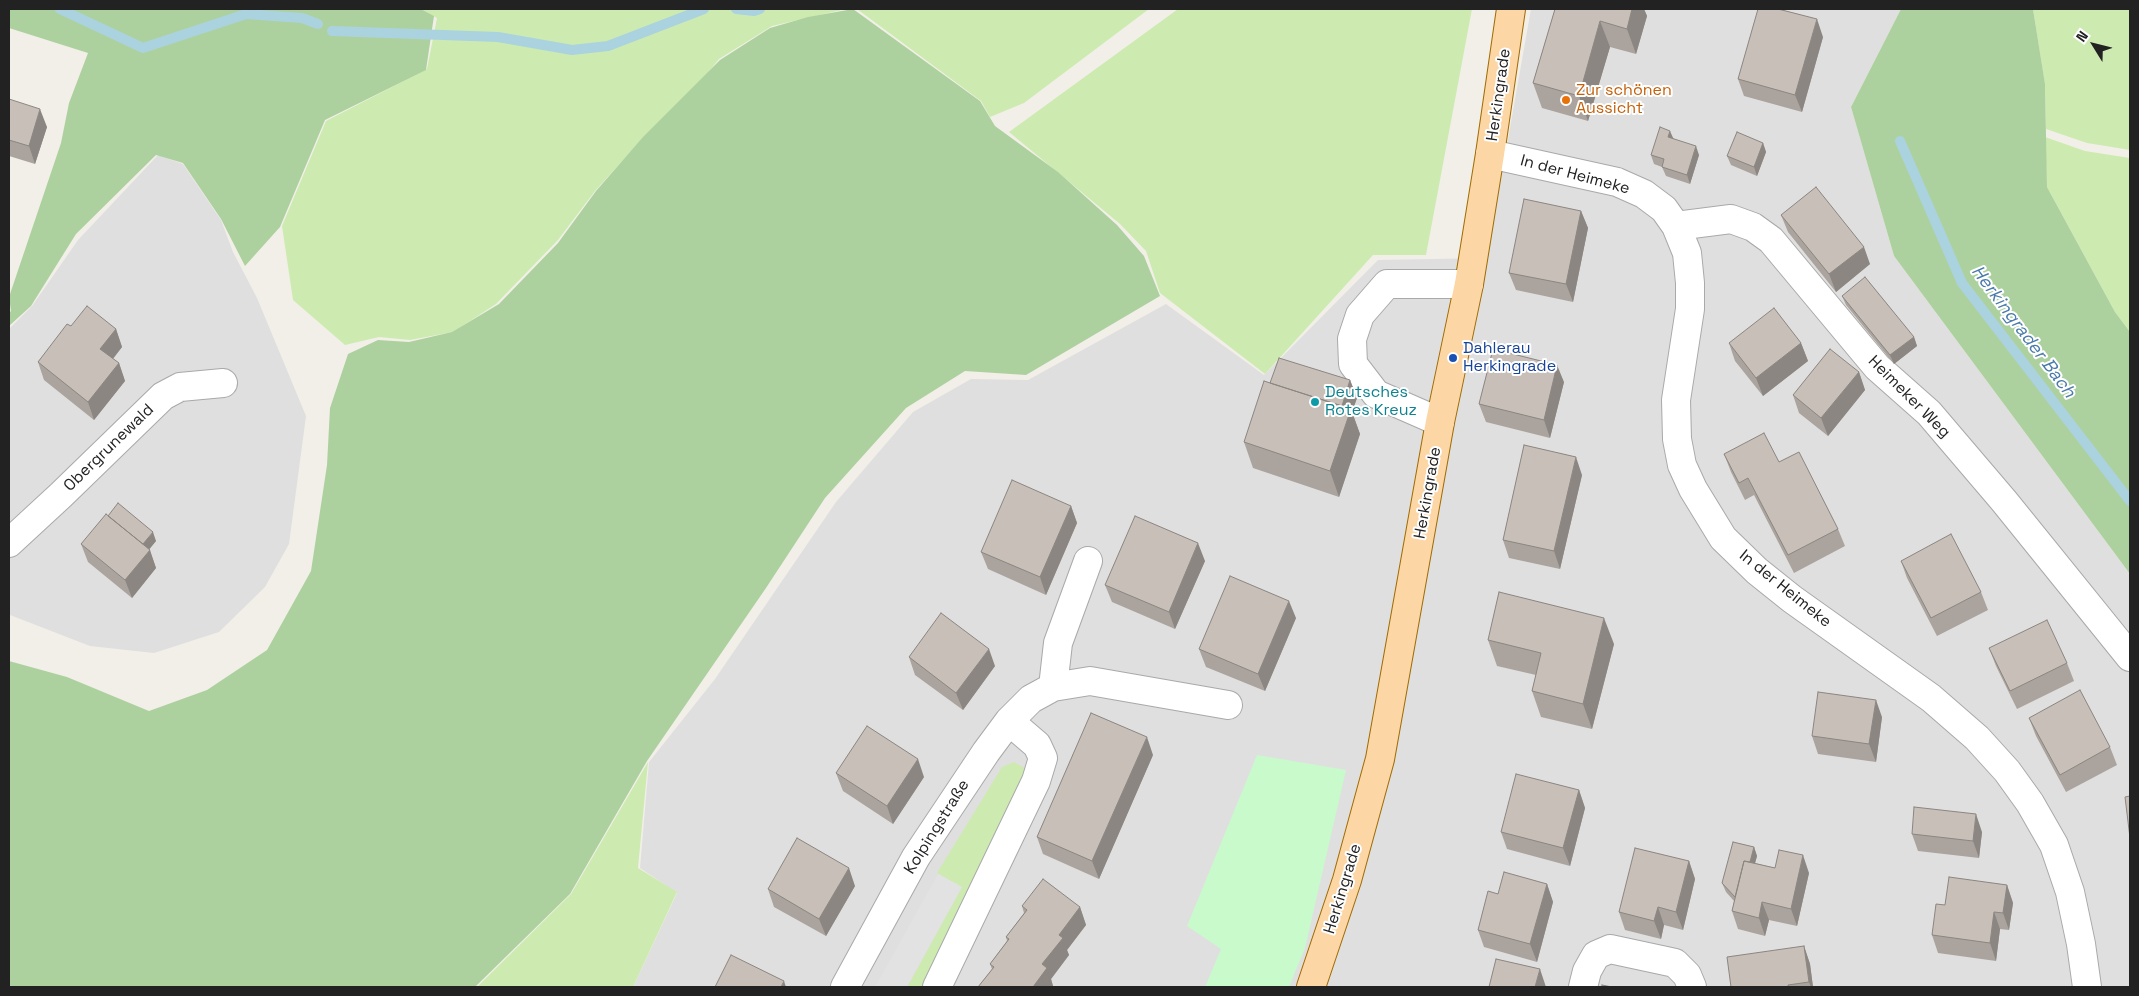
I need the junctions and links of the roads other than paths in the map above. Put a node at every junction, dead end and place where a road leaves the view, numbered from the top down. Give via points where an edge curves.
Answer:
1 (1511, 9) edge
2 (1490, 154) junction
3 (1676, 226) junction
4 (1468, 284) junction
5 (224, 383) dead end
6 (1440, 422) junction
7 (9, 543) edge
8 (1088, 561) dead end
9 (2130, 657) edge
10 (1053, 687) junction
11 (1228, 705) dead end
12 (1009, 721) junction
13 (1314, 980) edge
14 (845, 987) edge
15 (937, 987) edge
16 (1583, 987) edge
17 (1692, 987) edge
18 (2087, 987) edge

1 - 2 main road, Herkingrade
2 - 3 street, In der Heimeke via 1617,182 1644,194 1664,209
2 - 4 main road, Herkingrade
3 - 9 street, Heimeker Weg via 1731,219 1753,227 1771,240 1877,367 1935,420
3 - 18 street, In der Heimeke via 1687,253 1690,283 1690,309 1676,400 1677,439 1682,465 1693,489 1723,538 1757,571 1931,698 1978,738 2007,771 2054,845 2070,892
4 - 6 main road, Herkingrade
4 - 6 street via 1388,284 1360,315 1352,339 1353,364 1376,394
5 - 7 street, Obergrunewald via 180,387 163,396
6 - 13 main road, Herkingrade via 1380,759 1347,880
8 - 10 street via 1058,643
10 - 11 street, Kolpingstraße via 1090,681
10 - 12 street, Kolpingstraße via 1031,699
12 - 14 street, Kolpingstraße via 916,858
12 - 15 street via 1038,745 1043,758 1036,781
16 - 17 street via 1596,955 1610,949 1675,963

